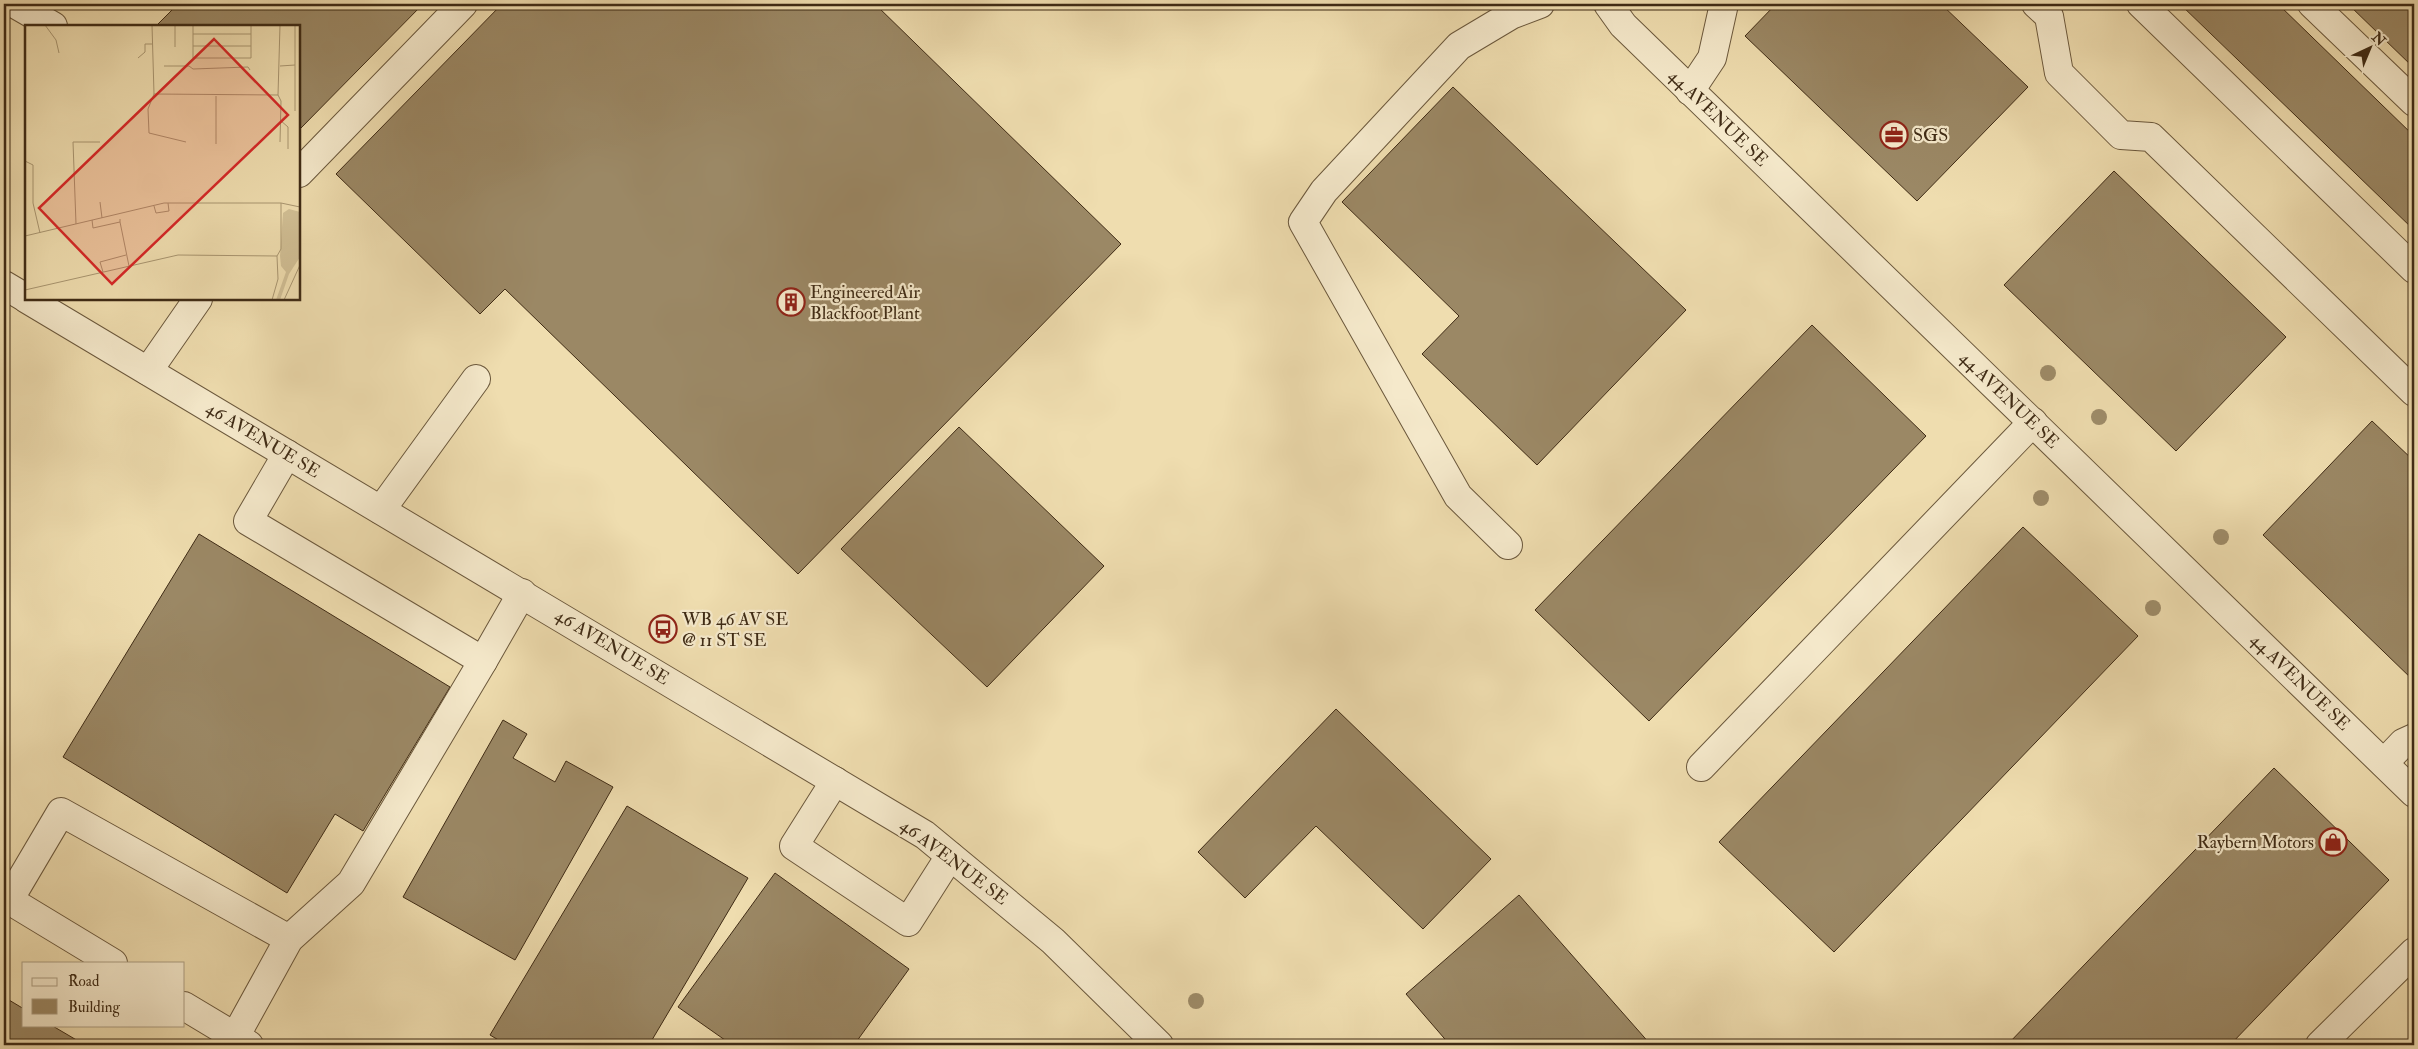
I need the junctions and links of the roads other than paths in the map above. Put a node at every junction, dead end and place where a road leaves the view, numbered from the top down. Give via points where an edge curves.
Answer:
1 (15, 4) edge
2 (463, 4) edge
3 (1540, 4) edge
4 (1608, 4) edge
5 (1724, 4) edge
6 (2036, 4) edge
7 (2141, 4) edge
8 (2312, 4) edge
9 (51, 25) edge
10 (1690, 91) junction
11 (2414, 102) edge
12 (300, 172) edge
13 (2414, 269) edge
14 (4, 285) edge
15 (25, 297) edge
16 (30, 300) edge
17 (197, 300) edge
18 (148, 371) junction
19 (476, 379) dead end
20 (2414, 392) edge
21 (2033, 422) junction
22 (287, 454) junction
23 (381, 510) junction
24 (1508, 545) dead end
25 (522, 593) junction
26 (482, 661) junction
27 (2414, 738) edge
28 (2384, 763) junction
29 (1701, 767) dead end
30 (835, 781) junction
31 (2414, 793) edge
32 (950, 856) junction
33 (6, 898) edge
34 (289, 939) junction
35 (2414, 952) edge
36 (111, 962) edge
37 (185, 1007) edge
38 (242, 1041) edge
39 (2326, 1043) edge
40 (1159, 1045) edge

1 - 9 street
2 - 12 street
3 - 24 street via 1511,15 1460,46 1324,191 1303,222 1458,496
4 - 10 street, 44 AVENUE SE via 1623,25
5 - 10 street via 1712,58
6 - 20 street via 2049,16 2059,72 2121,135 2151,137
7 - 13 street
8 - 11 street
10 - 21 street, 44 AVENUE SE
14 - 15 street, 46 AVENUE SE
16 - 18 street, 46 AVENUE SE
17 - 18 street
18 - 22 street, 46 AVENUE SE
19 - 23 street
21 - 28 street, 44 AVENUE SE
21 - 29 street
22 - 23 street, 46 AVENUE SE
22 - 26 street via 248,521
23 - 25 street, 46 AVENUE SE
25 - 26 street
25 - 30 street, 46 AVENUE SE
26 - 34 street via 351,883
27 - 28 street via 2404,742
28 - 31 street, 44 AVENUE SE
30 - 32 street, 46 AVENUE SE via 925,835
30 - 32 street via 794,846 908,922
32 - 40 street, 46 AVENUE SE via 1054,941
33 - 34 street via 62,812
33 - 36 street
34 - 38 street
35 - 39 street
37 - 38 street

